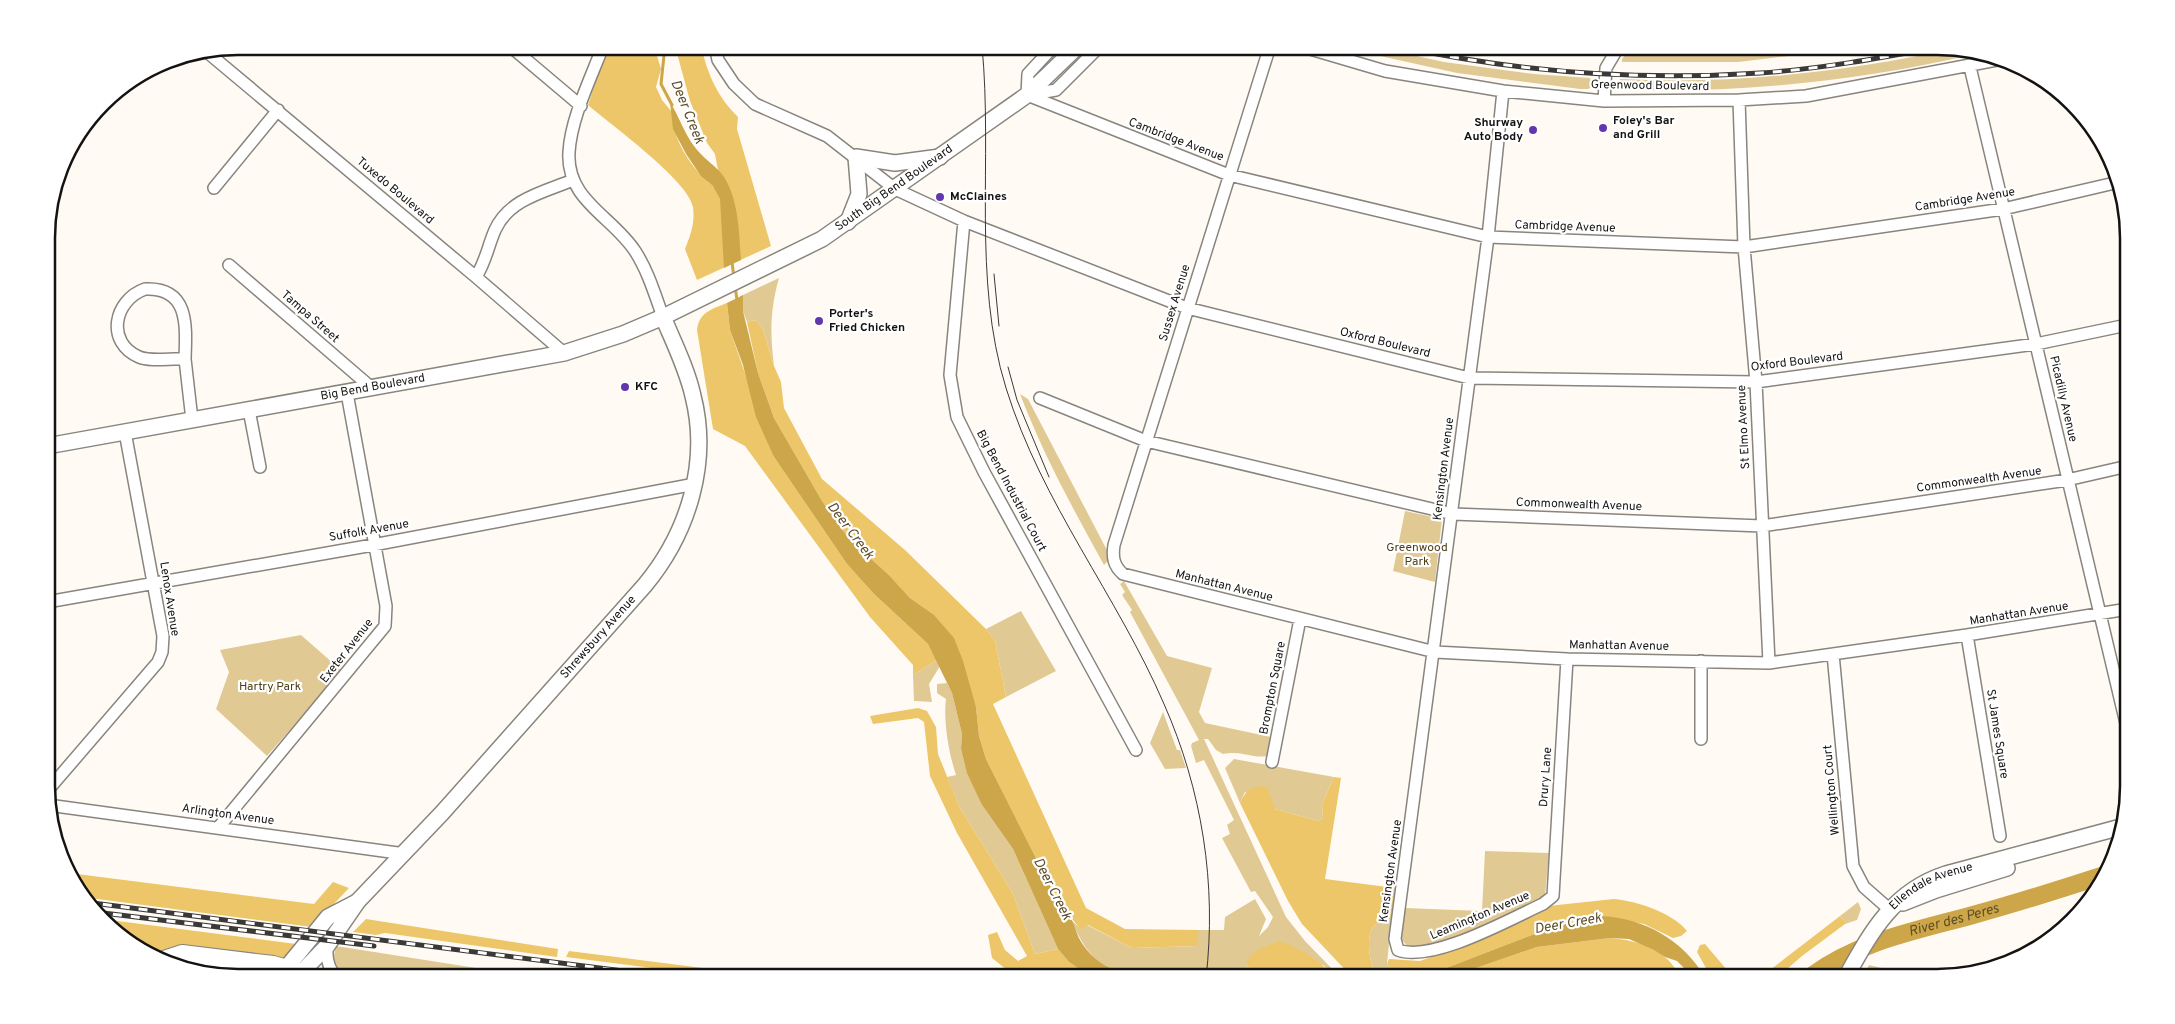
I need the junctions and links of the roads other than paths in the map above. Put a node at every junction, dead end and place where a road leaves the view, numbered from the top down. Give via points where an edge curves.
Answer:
1 (521, 55) edge
2 (600, 55) edge
3 (717, 55) edge
4 (1046, 55) edge
5 (1069, 55) edge
6 (1091, 55) edge
7 (1267, 55) edge
8 (1331, 55) edge
9 (1614, 55) edge
10 (213, 57) edge
11 (1989, 62) edge
12 (1970, 67) junction
13 (1503, 91) junction
14 (1027, 95) junction
15 (1739, 100) junction
16 (1604, 101) junction
17 (581, 106) junction
18 (278, 110) junction
19 (856, 157) junction
20 (940, 157) junction
21 (1229, 175) junction
22 (573, 180) junction
23 (2112, 184) edge
24 (214, 188) dead end
25 (895, 189) junction
26 (2002, 209) junction
27 (964, 221) junction
28 (848, 222) junction
29 (1488, 238) junction
30 (1744, 247) junction
31 (229, 265) dead end
32 (476, 276) junction
33 (692, 304) joint
34 (1187, 308) junction
35 (663, 317) junction
36 (2120, 327) edge
37 (2036, 344) junction
38 (564, 353) junction
39 (185, 359) junction
40 (1469, 378) junction
41 (1756, 382) junction
42 (373, 388) junction
43 (346, 393) junction
44 (1040, 398) dead end
45 (249, 410) junction
46 (192, 420) junction
47 (125, 432) junction
48 (1146, 440) junction
49 (55, 445) edge
50 (260, 467) dead end
51 (2120, 468) edge
52 (2067, 480) junction
53 (695, 484) junction
54 (1452, 514) junction
55 (1762, 526) junction
56 (373, 545) junction
57 (1118, 569) joint
58 (154, 583) junction
59 (55, 601) edge
60 (2120, 611) edge
61 (2099, 615) junction
62 (1300, 619) junction
63 (1967, 635) junction
64 (1435, 652) junction
65 (1833, 654) junction
66 (1567, 658) junction
67 (1701, 661) junction
68 (1770, 663) junction
69 (2120, 700) edge
70 (1701, 739) dead end
71 (1136, 750) dead end
72 (1272, 762) dead end
73 (55, 782) edge
74 (56, 806) edge
75 (218, 828) junction
76 (2115, 829) edge
77 (2000, 836) dead end
78 (2113, 838) edge
79 (405, 854) junction
80 (1553, 896) joint
81 (358, 901) junction
82 (1889, 910) junction
83 (1395, 940) joint
84 (327, 946) junction
85 (201, 956) junction
86 (173, 957) edge
87 (218, 968) edge
88 (265, 969) edge
89 (293, 969) edge
90 (297, 969) edge
91 (331, 969) edge
92 (1850, 969) edge

1 - 17 street
2 - 17 street
3 - 19 street, Oxford Boulevard via 734,84 755,104 827,136
4 - 14 street via 1028,74
5 - 14 main road, South Big Bend Boulevard
6 - 14 street via 1056,90
7 - 21 street, Sussex Avenue
8 - 13 street, Greenwood Boulevard via 1385,71
9 - 16 street via 1606,68
10 - 18 street, Tuxedo Boulevard
11 - 12 street, Greenwood Boulevard
12 - 15 street, Greenwood Boulevard via 1806,96
12 - 26 street, Picadilly Avenue
13 - 16 street, Greenwood Boulevard
13 - 29 street, Kensington Avenue
14 - 20 main road, South Big Bend Boulevard
14 - 21 street, Cambridge Avenue
15 - 16 street, Greenwood Boulevard
15 - 30 street, St Elmo Avenue
17 - 22 street via 569,153
18 - 24 street
18 - 32 street, Tuxedo Boulevard
19 - 20 main road via 895,163
19 - 25 street, Oxford Boulevard
19 - 28 main road via 859,194
20 - 25 main road, South Big Bend Boulevard
21 - 29 street, Cambridge Avenue
21 - 34 street, Sussex Avenue
22 - 32 street via 524,200 507,212 495,230 484,264
22 - 35 street via 587,201 633,249 643,265
23 - 26 street, Cambridge Avenue
25 - 27 street, Oxford Boulevard
25 - 28 main road, South Big Bend Boulevard
26 - 30 street, Cambridge Avenue
26 - 37 street, Picadilly Avenue
27 - 34 street, Oxford Boulevard
27 - 71 street, Big Bend Industrial Court via 950,375 957,417
28 - 33 main road, South Big Bend Boulevard via 822,239
29 - 30 street, Cambridge Avenue
29 - 40 street, Kensington Avenue
30 - 41 street, St Elmo Avenue
31 - 42 street, Tampa Street
32 - 38 street, Tuxedo Boulevard
33 - 35 main road, Big Bend Boulevard
34 - 40 street, Oxford Boulevard
34 - 48 street, Sussex Avenue
35 - 38 main road, Big Bend Boulevard
35 - 53 main road, Shrewsbury Avenue via 694,398 699,440
36 - 37 street, Oxford Boulevard
37 - 41 street, Oxford Boulevard
37 - 52 street, Picadilly Avenue
38 - 42 main road, Big Bend Boulevard
39 - 39 street via 186,323 179,304 164,292 154,289 136,292 127,299 118,312 116,327 129,351 148,359
39 - 46 street
40 - 41 street, Oxford Boulevard
40 - 54 street, Kensington Avenue
41 - 55 street, St Elmo Avenue
42 - 43 main road, Big Bend Boulevard
43 - 45 main road, Big Bend Boulevard
43 - 56 street, Exeter Avenue
44 - 48 street, Commonwealth Avenue
45 - 46 main road, Big Bend Boulevard
45 - 50 street
46 - 47 main road, Big Bend Boulevard
47 - 49 main road, Big Bend Boulevard
47 - 58 street, Lenox Avenue
48 - 54 street, Commonwealth Avenue
48 - 57 street, Sussex Avenue via 1114,546 1113,559
51 - 52 street, Commonwealth Avenue
52 - 55 street, Commonwealth Avenue
52 - 61 street, Picadilly Avenue
53 - 56 street, Suffolk Avenue
53 - 79 main road, Shrewsbury Avenue via 682,526 653,576
54 - 55 street, Commonwealth Avenue
54 - 64 street, Kensington Avenue
55 - 68 street, St Elmo Avenue
56 - 58 street, Suffolk Avenue
56 - 75 street, Exeter Avenue via 386,606 385,626
57 - 62 street, Manhattan Avenue via 1130,577
58 - 59 street, Suffolk Avenue
58 - 73 street, Lenox Avenue via 163,636 158,662
60 - 61 street, Manhattan Avenue
61 - 63 street, Manhattan Avenue
61 - 69 street, Picadilly Avenue
62 - 64 street, Manhattan Avenue
62 - 72 street, Brompton Square
63 - 65 street, Manhattan Avenue
63 - 77 street, St James Square
64 - 66 street, Manhattan Avenue
64 - 83 street, Kensington Avenue
65 - 68 street, Manhattan Avenue
65 - 82 street, Wellington Court via 1853,866 1864,887
66 - 67 street, Manhattan Avenue
66 - 80 street, Drury Lane
67 - 68 street, Manhattan Avenue
67 - 70 street
74 - 75 street, Arlington Avenue
75 - 79 street, Arlington Avenue
76 - 82 main road, Ellendale Avenue via 1931,879 1908,892
78 - 82 main road, Ellendale Avenue via 1936,890
79 - 81 main road, Shrewsbury Avenue
80 - 83 street, Leamington Avenue via 1543,904 1438,950 1409,954 1398,950
81 - 84 main road, Shrewsbury Avenue
81 - 89 main road, Shrewsbury Avenue via 328,917
82 - 92 main road via 1868,937
84 - 90 main road, Shrewsbury Avenue
84 - 91 street
85 - 86 highway via 182,954
85 - 87 highway
85 - 88 highway

